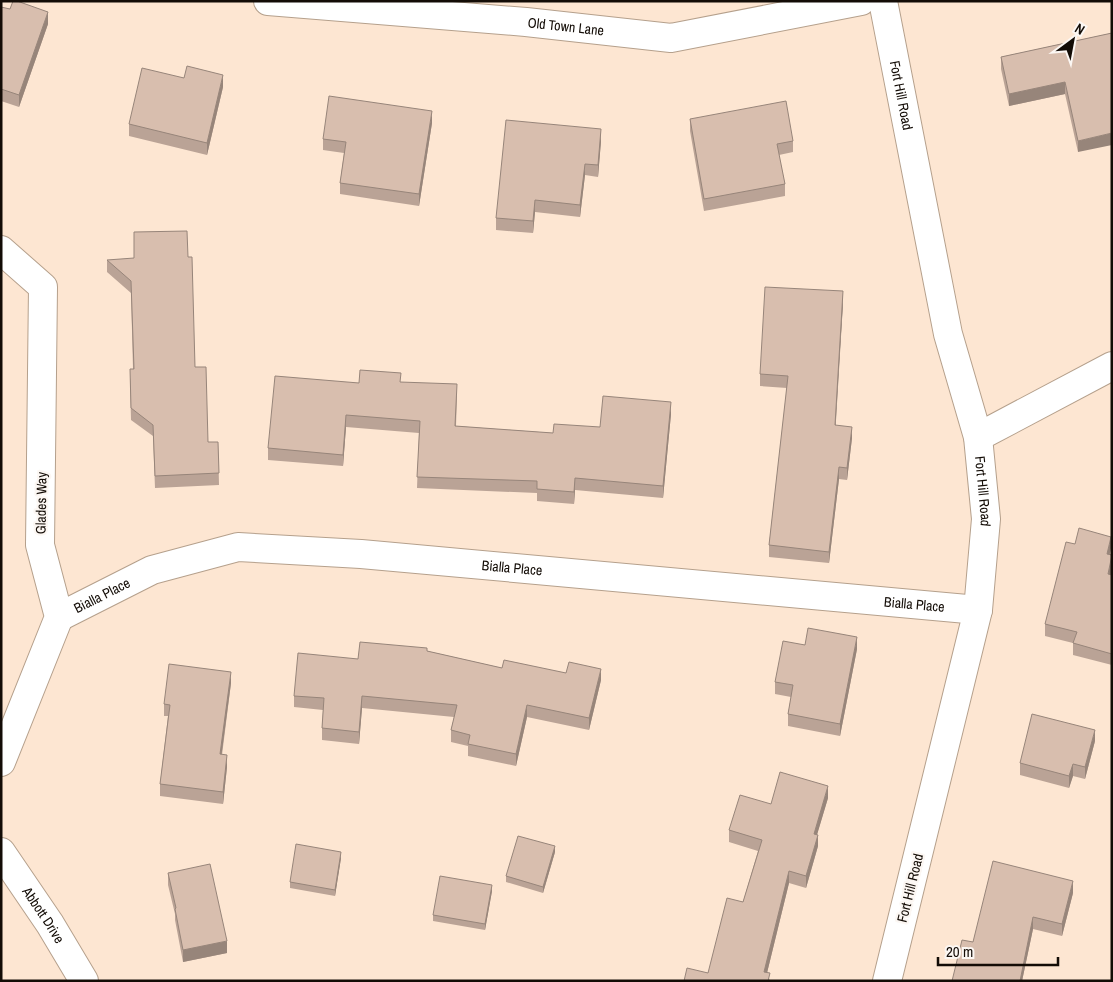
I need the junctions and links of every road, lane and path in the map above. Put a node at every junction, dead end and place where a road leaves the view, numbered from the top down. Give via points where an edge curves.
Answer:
1 (268, 1) edge
2 (862, 1) edge
3 (883, 1) edge
4 (527, 12) edge
5 (1, 250) edge
6 (1112, 366) edge
7 (978, 437) junction
8 (978, 610) junction
9 (59, 618) junction
10 (1, 762) edge
11 (1, 852) edge
12 (84, 981) edge
13 (887, 981) edge

1 - 4 street, Old Town Lane
2 - 4 street, Old Town Lane via 671,38
3 - 7 street, Fort Hill Road via 948,334
5 - 9 street, Glades Way via 43,287 40,545
6 - 7 street
7 - 8 street, Fort Hill Road via 986,519
8 - 9 street, Bialla Place via 361,554 238,548 152,570
8 - 13 street, Fort Hill Road
9 - 10 street
11 - 12 street, Abbott Drive

